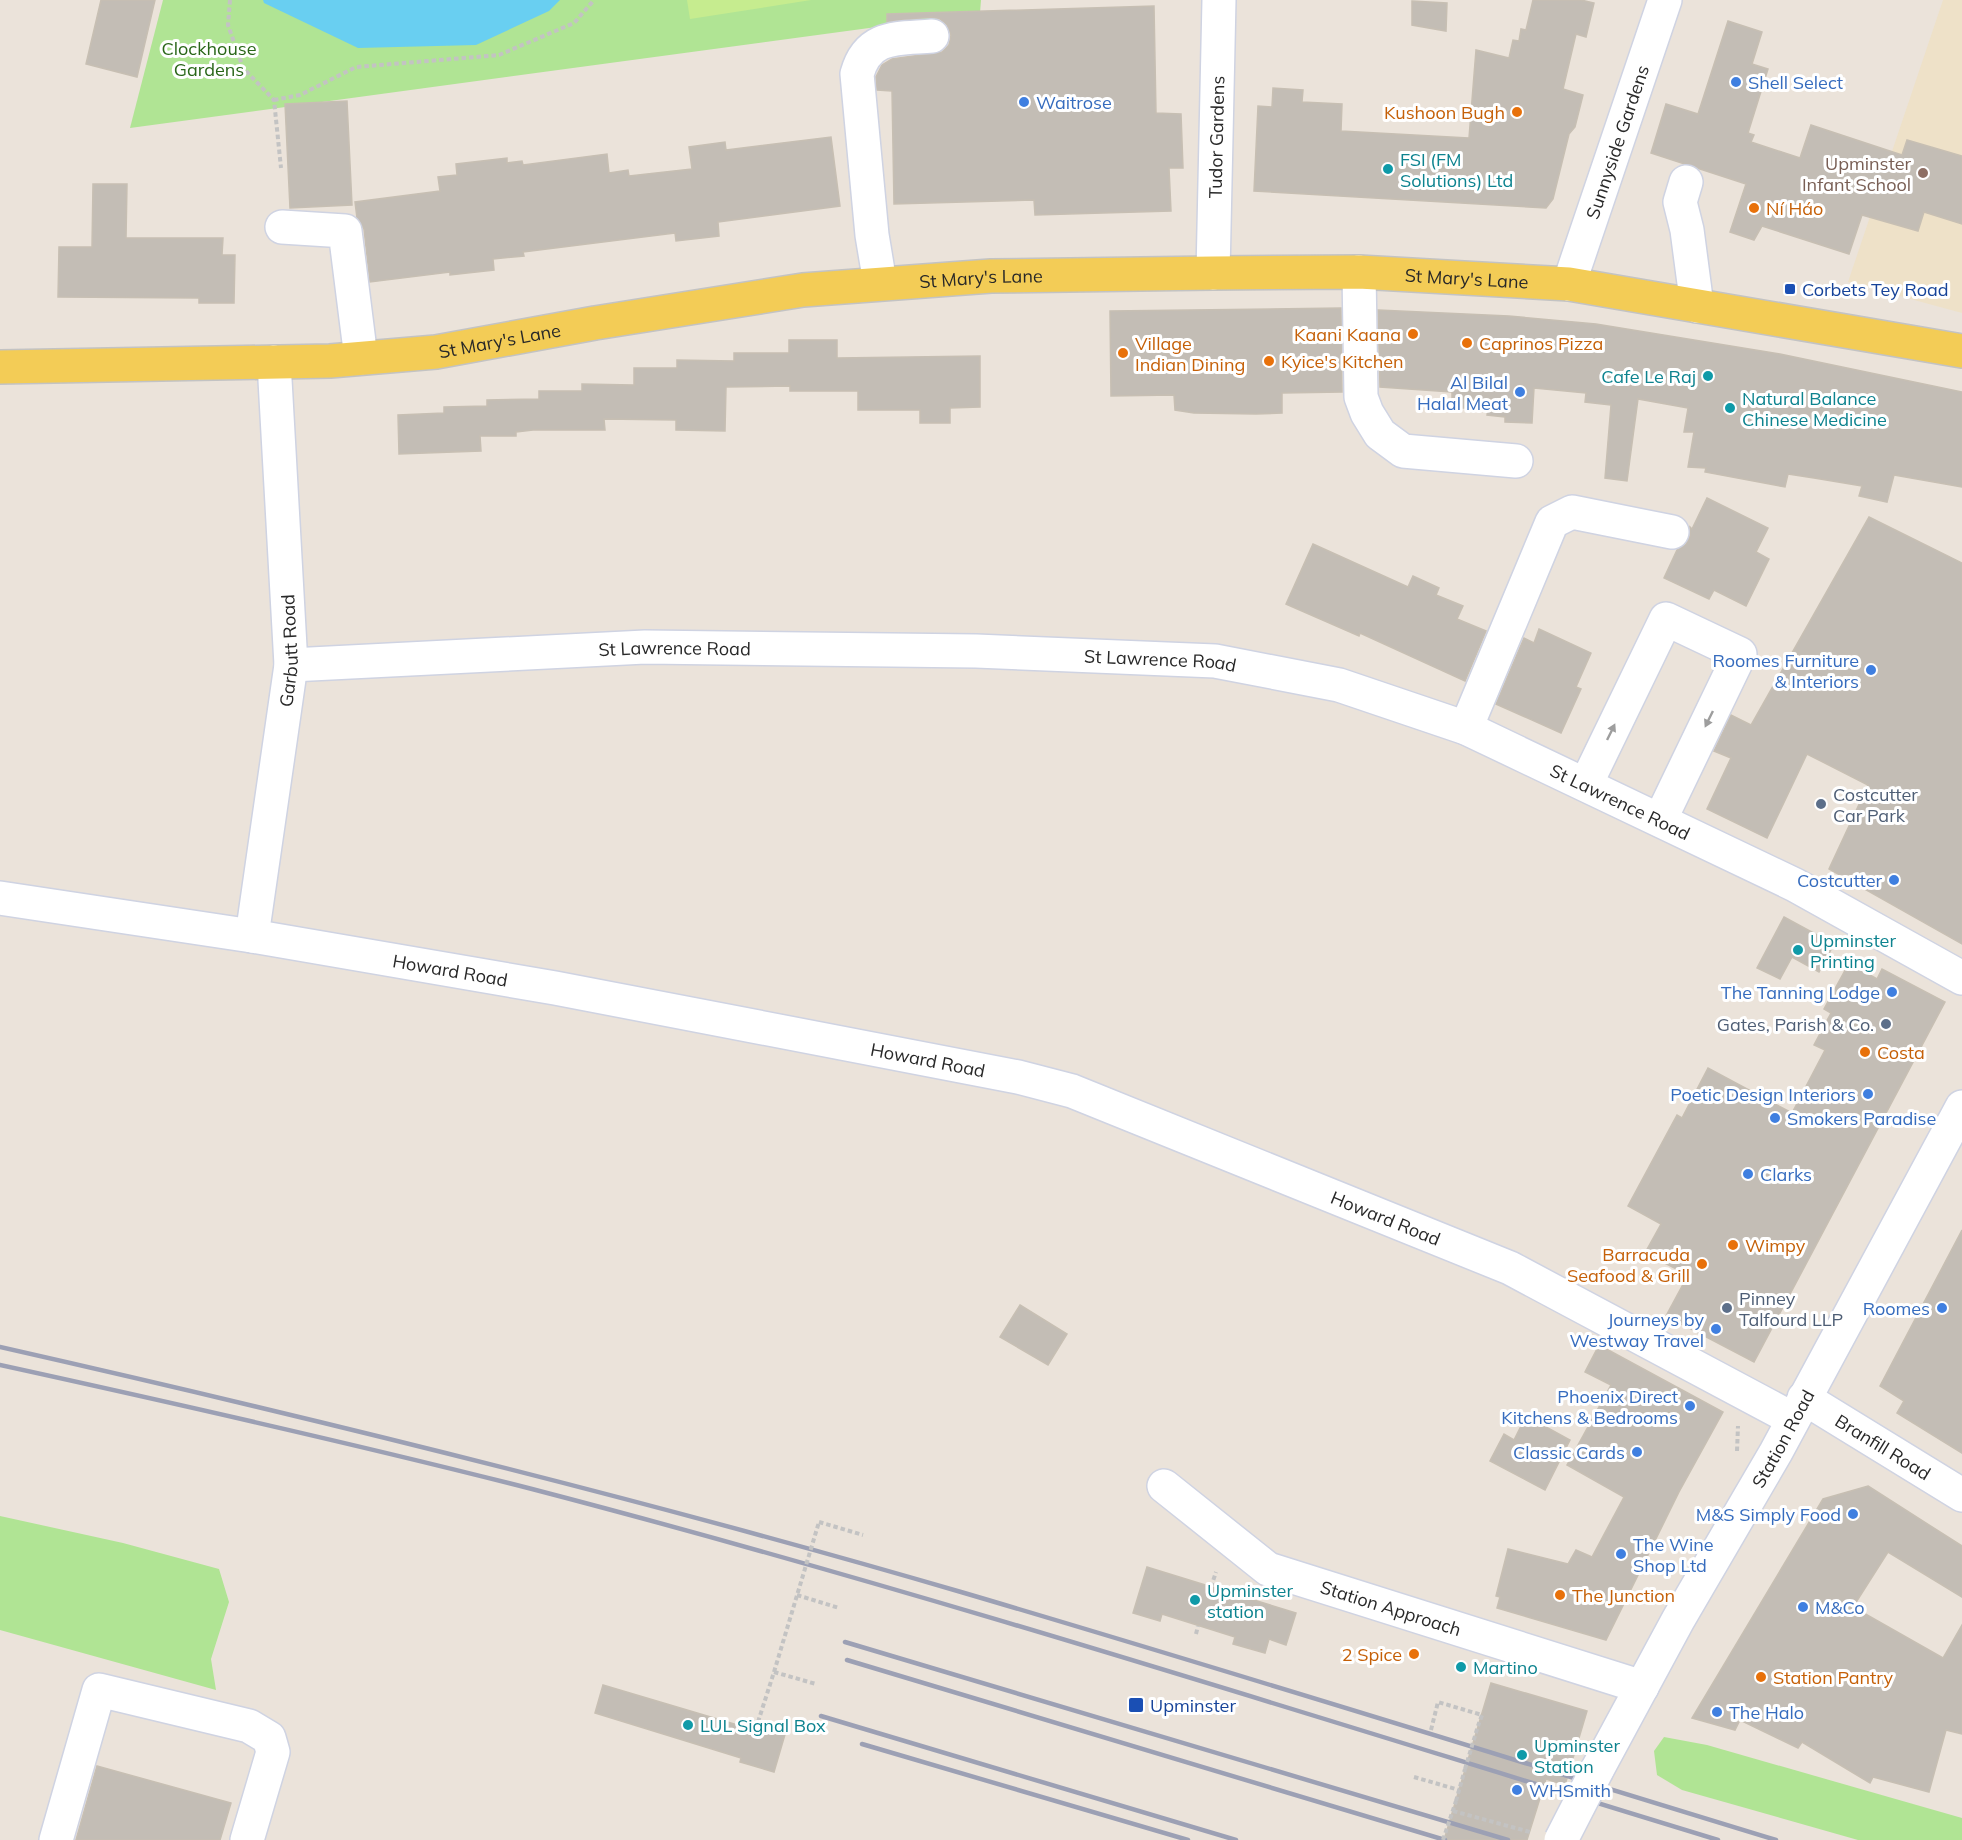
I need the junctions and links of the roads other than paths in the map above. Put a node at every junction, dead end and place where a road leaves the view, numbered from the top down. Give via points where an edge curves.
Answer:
1 (1219, 0) edge
2 (1665, 0) edge
3 (932, 36) dead end
4 (1686, 182) dead end
5 (282, 226) dead end
6 (1359, 272) junction
7 (1213, 273) junction
8 (879, 283) junction
9 (1569, 284) junction
10 (1697, 306) junction
11 (1962, 351) edge
12 (360, 358) junction
13 (274, 362) junction
14 (0, 367) edge
15 (1516, 461) dead end
16 (1672, 532) dead end
17 (291, 665) junction
18 (1466, 728) junction
19 (1586, 784) junction
20 (1660, 820) junction
21 (0, 898) edge
22 (252, 936) junction
23 (1962, 978) edge
24 (1962, 1107) edge
25 (1799, 1409) junction
26 (1164, 1486) dead end
27 (1962, 1495) edge
28 (1642, 1687) junction
29 (1548, 1837) edge
30 (56, 1840) edge
31 (247, 1840) edge

1 - 7 street, Tudor Gardens
2 - 9 street, Sunnyside Gardens
3 - 8 street via 882,41 862,57 857,74
4 - 10 street via 1680,202
5 - 12 street via 345,231
6 - 7 main road, St Mary's Lane
6 - 9 main road, St Mary's Lane
6 - 15 street via 1361,397 1380,434 1403,451
7 - 8 main road, St Mary's Lane via 991,276
8 - 12 main road, St Mary's Lane via 803,290 436,352
9 - 10 main road, St Mary's Lane
10 - 11 main road, St Mary's Lane
12 - 13 main road, St Mary's Lane
13 - 14 main road, St Mary's Lane
13 - 17 street, Garbutt Road
16 - 18 street via 1572,512 1552,522
17 - 18 street, St Lawrence Road via 645,647 976,651 1215,661 1339,685
17 - 22 street, Garbutt Road
18 - 19 street, St Lawrence Road
19 - 20 street, St Lawrence Road
19 -> 20 street via 1666,619 1740,654
20 - 23 street, St Lawrence Road via 1795,885
21 - 22 street, Howard Road
22 - 25 street, Howard Road via 555,988 1018,1077 1072,1091 1510,1268
24 - 25 street, Station Road
25 - 27 street, Branfill Road
25 - 28 street, Station Road
26 - 28 street, Station Approach via 1268,1569
28 - 29 street, Station Road, bridge via 1598,1770
30 - 31 street via 99,1690 249,1725 269,1738 273,1752

